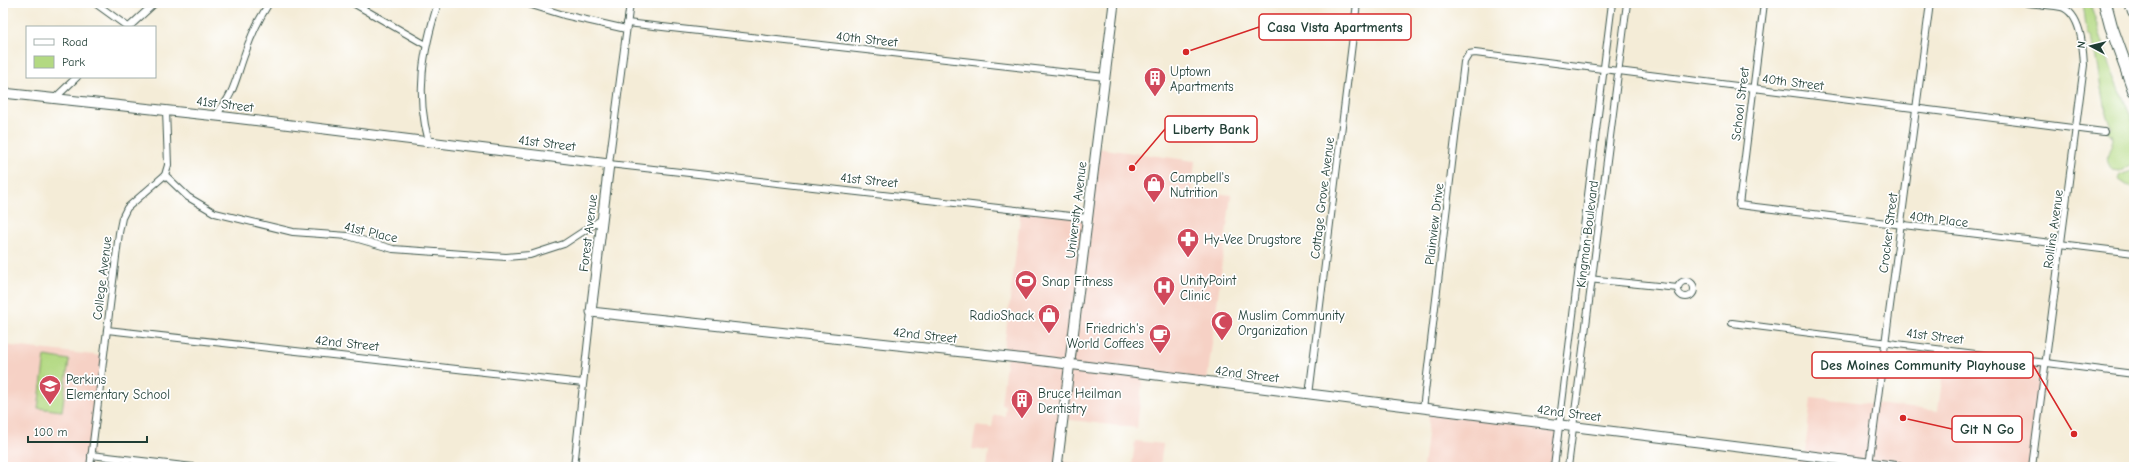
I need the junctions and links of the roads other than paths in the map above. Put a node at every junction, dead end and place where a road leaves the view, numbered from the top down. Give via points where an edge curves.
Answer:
1 (95, 3) edge
2 (155, 3) edge
3 (269, 3) edge
4 (353, 3) edge
5 (438, 3) edge
6 (443, 3) edge
7 (525, 3) edge
8 (630, 3) edge
9 (1114, 3) edge
10 (1357, 3) edge
11 (1612, 3) edge
12 (1627, 3) edge
13 (1764, 3) edge
14 (1930, 3) edge
15 (2027, 3) edge
16 (2105, 3) edge
17 (2131, 3) edge
18 (436, 11) junction
19 (2134, 12) edge
20 (128, 26) edge
21 (130, 26) edge
22 (627, 26) junction
23 (426, 45) junction
24 (1479, 53) joint
25 (1604, 69) junction
26 (1618, 71) junction
27 (1105, 77) junction
28 (76, 78) edge
29 (1753, 88) junction
30 (2134, 90) edge
31 (3, 92) edge
32 (54, 98) junction
33 (1915, 108) junction
34 (166, 110) junction
35 (215, 116) junction
36 (2076, 129) junction
37 (2104, 132) dead end
38 (429, 142) junction
39 (610, 164) junction
40 (164, 175) junction
41 (1741, 206) joint
42 (1088, 218) junction
43 (602, 219) junction
44 (1900, 225) junction
45 (2062, 244) junction
46 (2134, 253) edge
47 (1578, 278) junction
48 (1592, 279) junction
49 (1678, 288) dead end
50 (591, 312) junction
51 (1732, 323) dead end
52 (107, 330) junction
53 (1885, 343) junction
54 (2046, 363) junction
55 (1070, 365) junction
56 (2134, 374) edge
57 (583, 383) junction
58 (1309, 395) junction
59 (1423, 409) junction
60 (1559, 425) junction
61 (1573, 427) junction
62 (91, 455) junction
63 (1870, 465) edge
64 (90, 467) edge
65 (193, 467) edge
66 (574, 467) edge
67 (1057, 467) edge
68 (1554, 467) edge
69 (1568, 467) edge
70 (1900, 467) edge
71 (2032, 467) edge

1 - 20 street
2 - 21 street
3 - 35 street via 244,55 228,102
4 - 23 street
5 - 18 street
6 - 18 street
7 - 22 street, 40th Street
8 - 22 street, Forest Avenue
9 - 27 street, University Avenue
10 - 58 street, Cottage Grove Avenue
11 - 25 street, Kingman Boulevard
12 - 26 street, Kingman Boulevard
13 - 29 street, School Street
14 - 33 street, Crocker Street
15 - 36 street, Rollins Avenue via 2054,6 2068,11 2074,17 2083,54 2083,80
16 - 30 highway
17 - 19 highway
18 - 23 street
22 - 27 street, 40th Street
22 - 39 street, Forest Avenue
23 - 38 street via 421,105
24 - 25 street, 40th Street
24 - 59 street, Plainview Drive via 1469,54 1464,62
25 - 26 street, 40th Street
25 - 47 street, Kingman Boulevard
26 - 29 street, 40th Street
26 - 48 street, Kingman Boulevard
27 - 42 street, University Avenue
28 - 32 street
29 - 33 street, 40th Street
29 - 41 street, School Street via 1738,202
31 - 32 street, 41st Street
32 - 34 street, 41st Street
33 - 36 street, 40th Street
33 - 44 street, Crocker Street
34 - 35 street, 41st Street
34 - 40 street via 168,166
35 - 38 street, 41st Street
36 - 37 street, 40th Street
36 - 45 street, Rollins Avenue
38 - 39 street, 41st Street
39 - 42 street, 41st Street
39 - 43 street, Forest Avenue
40 - 43 street, 41st Place via 188,196 215,213 293,232 348,236 393,249 506,257 530,255 564,244
40 - 52 street, College Avenue via 127,208 122,218
41 - 44 street, 40th Place
42 - 55 street, University Avenue
43 - 50 street, Forest Avenue
44 - 45 street, 40th Place
44 - 53 street, Crocker Street
45 - 46 street, 40th Place
45 - 54 street, Rollins Avenue
47 - 48 street
47 - 60 street, Kingman Boulevard
48 - 49 street
48 - 61 street, Kingman Boulevard
50 - 55 street, 42nd Street
50 - 57 street, Forest Avenue
51 - 53 street, 41st Street
52 - 57 street, 42nd Street
52 - 62 street, College Avenue
53 - 54 street, 41st Street
53 - 63 street, Crocker Street
54 - 56 street, 41st Street
54 - 71 street, Rollins Avenue
55 - 58 street, 42nd Street
55 - 67 street, University Avenue
57 - 66 street, Forest Avenue
58 - 59 street, 42nd Street
59 - 60 street, 42nd Street
60 - 61 street, 42nd Street
60 - 68 street, Kingman Boulevard
61 - 63 street, 42nd Street
61 - 69 street, Kingman Boulevard
62 - 64 street, College Avenue
62 - 65 street
63 - 70 street, 42nd Street

